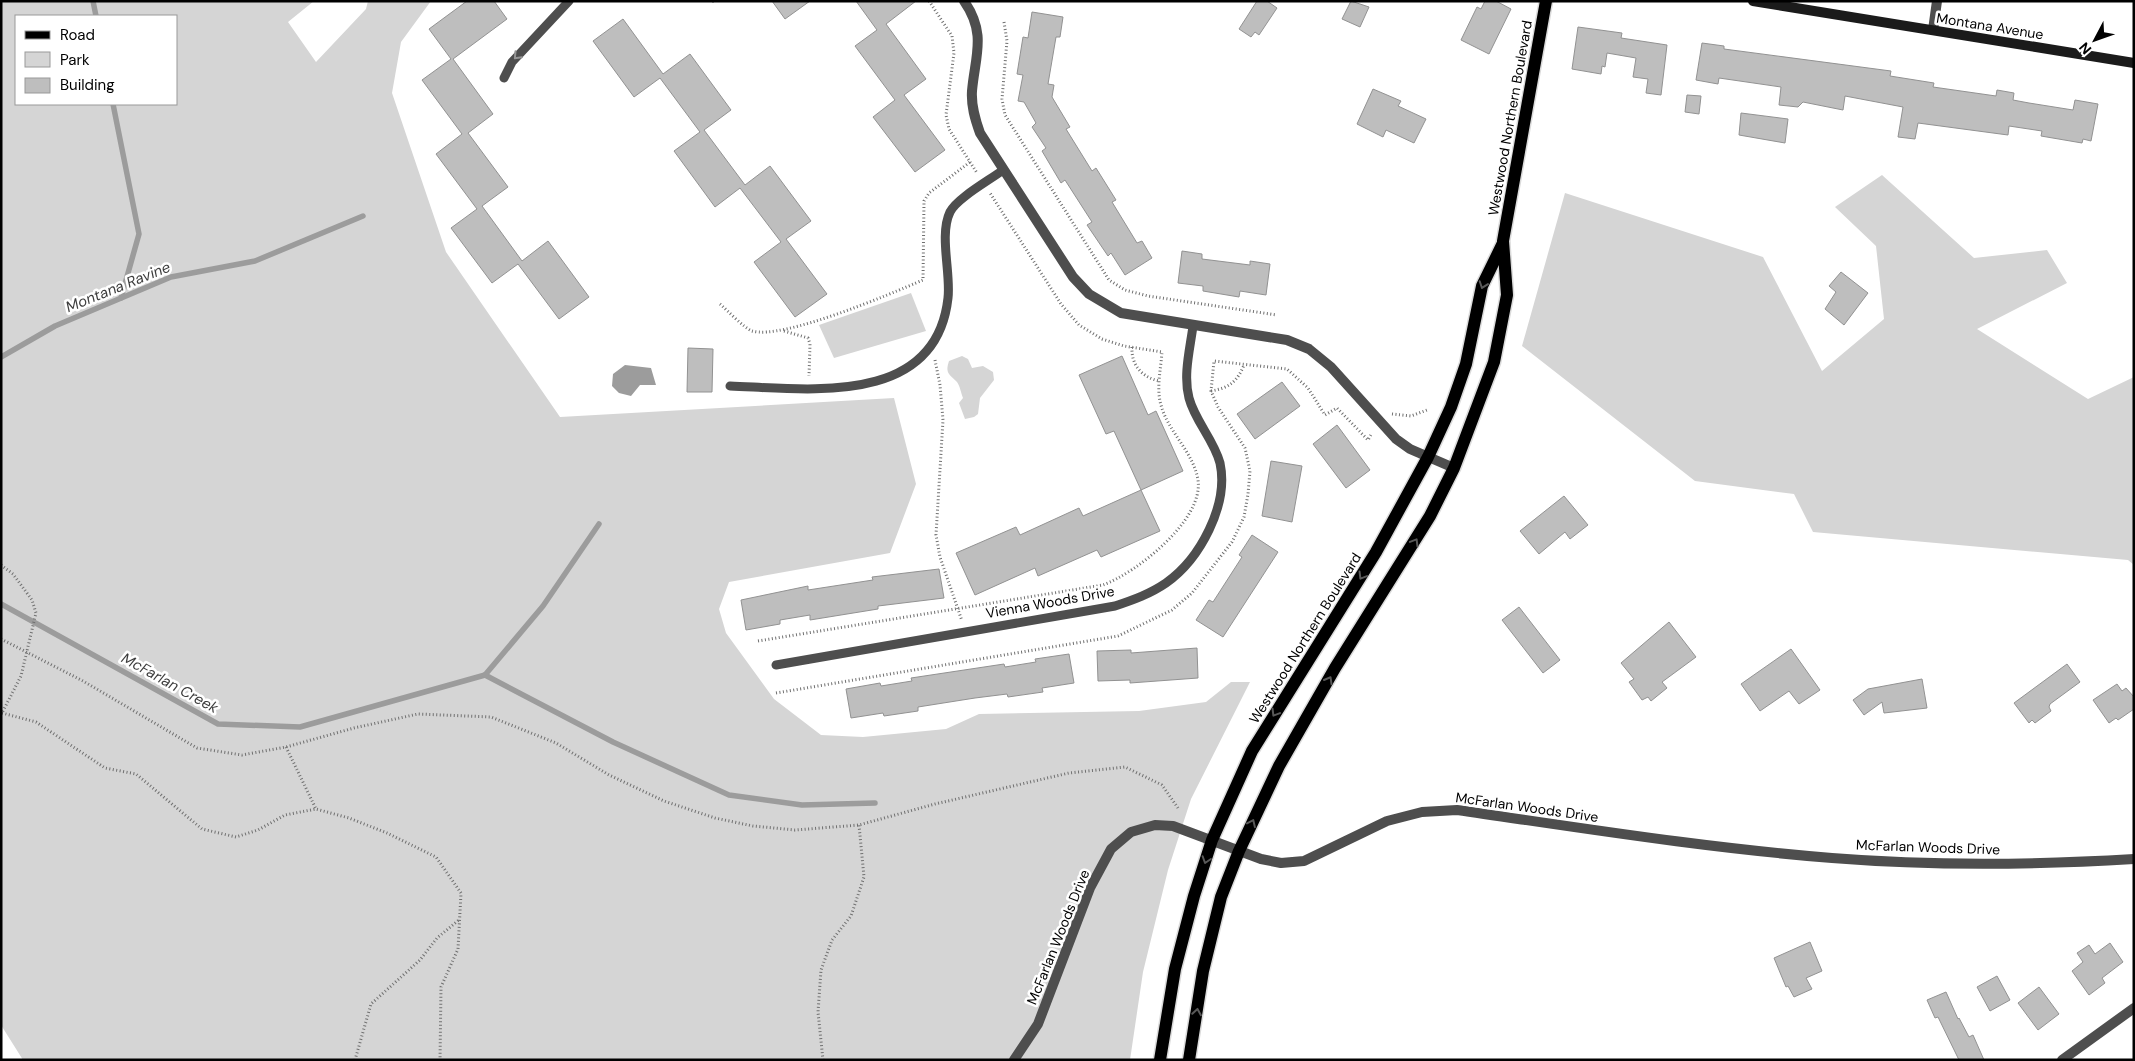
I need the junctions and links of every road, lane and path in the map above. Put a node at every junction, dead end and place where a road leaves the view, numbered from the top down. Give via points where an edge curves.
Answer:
1 (569, 1) edge
2 (929, 1) edge
3 (964, 1) edge
4 (1546, 1) edge
5 (1753, 1) edge
6 (1937, 1) edge
7 (1004, 22) dead end
8 (1933, 30) junction
9 (2134, 63) edge
10 (504, 78) dead end
11 (970, 162) junction
12 (1003, 170) junction
13 (984, 184) junction
14 (1503, 241) junction
15 (720, 304) dead end
16 (1277, 315) dead end
17 (1193, 326) junction
18 (783, 331) junction
19 (933, 347) junction
20 (1132, 347) junction
21 (1244, 365) junction
22 (1160, 381) junction
23 (730, 386) dead end
24 (808, 389) junction
25 (1211, 391) junction
26 (1427, 410) dead end
27 (1379, 421) junction
28 (1428, 457) junction
29 (1454, 468) junction
30 (1, 566) edge
31 (958, 610) junction
32 (965, 632) junction
33 (1, 639) edge
34 (758, 641) dead end
35 (27, 653) junction
36 (776, 665) dead end
37 (776, 693) dead end
38 (2, 713) edge
39 (286, 747) junction
40 (1178, 808) dead end
41 (316, 809) junction
42 (859, 825) junction
43 (1212, 840) junction
44 (1239, 851) junction
45 (2134, 859) edge
46 (460, 919) junction
47 (2134, 1008) edge
48 (355, 1060) edge
49 (440, 1060) edge
50 (823, 1060) edge
51 (1014, 1060) edge
52 (1160, 1060) edge
53 (1189, 1060) edge
54 (2062, 1060) edge

1 -> 10 lane via 512,62
2 - 11 path via 952,36 954,53 946,115 949,129
3 - 12 street via 975,21 979,38 972,91 974,119 984,142
4 - 14 main road, Westwood Northern Boulevard
5 - 8 street, Montana Avenue
6 - 8 street
7 - 16 path via 1007,41 1002,99 1005,115 1109,280 1125,290 1148,296
8 - 9 street, Montana Avenue
11 - 13 path
11 - 18 path via 929,193 924,201 923,280
12 - 13 lane
12 - 17 street via 1073,277 1089,294 1121,313
13 - 19 lane via 950,211 946,227 949,295 947,311
13 - 20 path via 1061,304 1079,324 1102,339
14 -> 28 main road, Westwood Northern Boulevard via 1482,286 1466,364
14 - 29 main road, Westwood Northern Boulevard via 1507,295 1494,362
15 - 18 path via 752,331
17 - 27 street via 1286,340 1309,349 1331,367
17 - 32 lane, Vienna Woods Drive via 1187,377 1189,398 1220,463 1221,481 1220,502 1187,563 1143,597 1115,606
18 - 24 path via 808,338
19 - 24 lane via 910,366 874,382 852,387
19 - 31 path via 943,420 936,535
20 - 22 path via 1138,369 1150,379
20 - 22 path via 1162,352
21 - 25 path via 1234,383 1222,390
21 - 25 path via 1214,361
21 - 27 path via 1288,369 1308,388 1325,415 1337,408 1368,440
22 - 31 path via 1161,405 1194,463 1198,482 1194,502 1176,532 1150,558 1119,579 1103,585
23 - 24 lane
25 - 37 path via 1218,408 1245,448 1250,471 1244,517 1232,542 1192,593 1172,610 1118,636
26 - 27 path via 1411,416 1394,413
27 - 28 street via 1396,439
28 - 29 street
28 -> 43 main road, Westwood Northern Boulevard via 1376,552 1252,751
44 -> 29 main road, Westwood Northern Boulevard via 1278,766 1425,524
30 - 35 path via 13,574 32,600 36,612
31 - 32 path
31 - 34 path
32 - 36 lane, Vienna Woods Drive
33 - 35 path
35 - 38 path via 21,676
35 - 39 path via 197,748 242,755
38 - 41 path via 36,722 104,768 136,774 202,829 236,837 258,830 285,815
39 - 41 path
39 - 42 path via 418,714 491,717 556,743 664,801 715,818 795,830
40 - 42 path via 1162,785 1125,768 1069,773
41 - 46 path via 387,833 436,857 461,892
42 - 50 path via 864,877 852,916 832,940 821,970 818,1012
43 - 44 street, McFarlan Woods Drive
43 - 51 street, McFarlan Woods Drive via 1173,826 1155,825 1132,832 1111,849 1090,888 1038,1024
43 -> 52 main road, Westwood Northern Boulevard via 1174,969
44 - 45 street, McFarlan Woods Drive via 1281,864 1304,861 1387,821 1422,812 1457,810 1725,848 1833,858 1958,863 2076,863
53 -> 44 main road, Westwood Northern Boulevard via 1203,971 1221,896
46 - 48 path via 371,1004
46 - 49 path via 458,949 441,987
47 - 54 street

